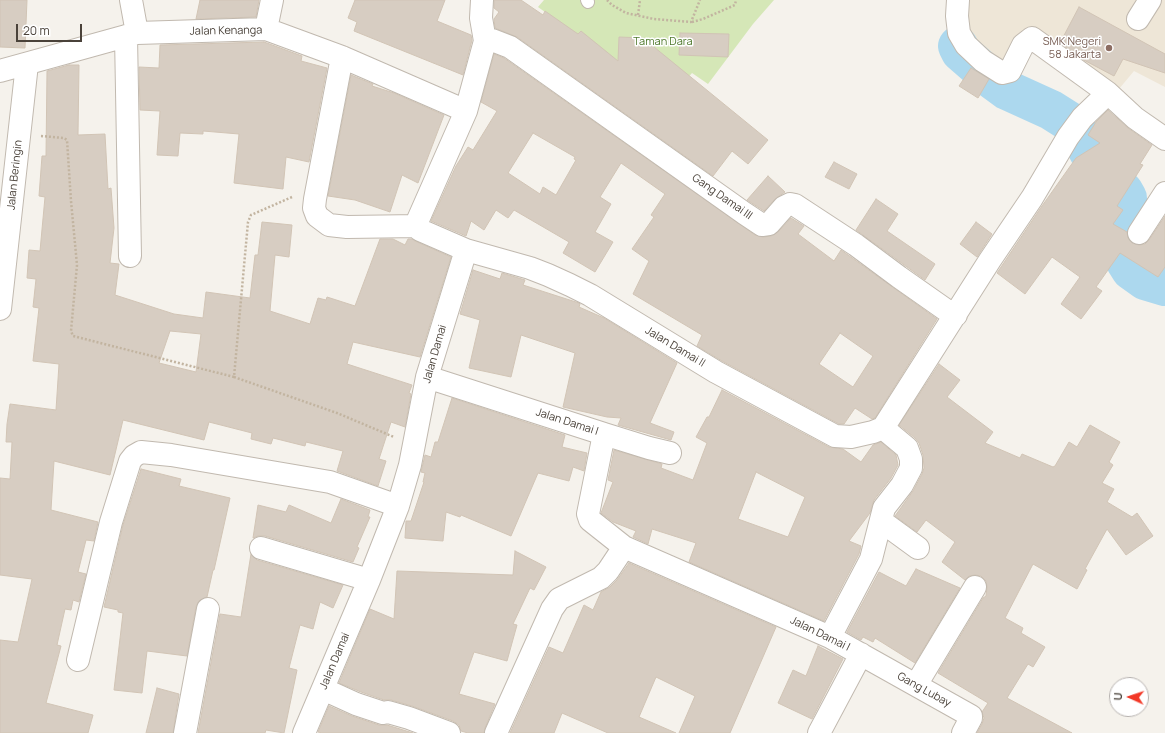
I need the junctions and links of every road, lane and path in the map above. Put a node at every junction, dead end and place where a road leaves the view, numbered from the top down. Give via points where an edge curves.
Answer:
1 (131, 0) edge
2 (272, 0) edge
3 (482, 0) edge
4 (607, 0) edge
5 (640, 0) edge
6 (700, 0) edge
7 (736, 0) edge
8 (958, 0) edge
9 (1150, 0) edge
10 (638, 15) junction
11 (1138, 19) dead end
12 (691, 22) junction
13 (266, 29) junction
14 (131, 35) junction
15 (485, 41) junction
16 (342, 57) junction
17 (27, 64) junction
18 (0, 72) edge
19 (1108, 93) junction
20 (466, 111) junction
21 (19, 134) junction
22 (1165, 139) edge
23 (294, 190) dead end
24 (1165, 193) edge
25 (418, 226) junction
26 (1139, 233) dead end
27 (466, 250) junction
28 (130, 256) dead end
29 (0, 309) edge
30 (956, 315) junction
31 (234, 377) junction
32 (427, 377) junction
33 (883, 428) junction
34 (604, 434) junction
35 (414, 445) junction
36 (670, 453) dead end
37 (398, 506) junction
38 (880, 521) junction
39 (624, 547) junction
40 (261, 548) dead end
41 (918, 548) dead end
42 (369, 580) junction
43 (975, 587) dead end
44 (208, 609) dead end
45 (830, 637) junction
46 (861, 654) junction
47 (78, 660) dead end
48 (916, 685) junction
49 (323, 689) junction
50 (185, 733) edge
51 (304, 733) edge
52 (450, 733) edge
53 (496, 733) edge
54 (819, 733) edge
55 (964, 733) edge

1 - 14 street
2 - 13 street
3 - 15 street
4 - 10 path via 626,13
5 - 10 path
6 - 12 path
7 - 12 path via 734,5
8 - 19 street via 959,33 966,45 983,61 1002,73 1010,71 1023,45 1032,38
9 - 11 street
10 - 12 path
13 - 14 street, Jalan Kenanga
13 - 16 street, Jalan Kenanga
14 - 17 street, Jalan Kenanga
14 - 28 street via 127,157
15 - 20 street
15 - 30 street, Gang Damai III via 492,40 510,47 762,225 769,224 784,207 795,205
16 - 20 street, Jalan Kenanga
16 - 25 street via 314,208 318,216 329,225
17 - 18 street, Jalan Kenanga
17 - 21 street, Jalan Beringin
19 - 22 street via 1135,118
19 - 30 street via 1082,118 1068,137 1032,198
20 - 25 street via 417,222
21 - 29 street, Jalan Beringin
21 - 31 path via 67,140 77,265 71,332 73,336
23 - 31 path via 292,198 251,215 248,222
24 - 26 street
25 - 27 street via 420,230
27 - 32 street, Jalan Damai
27 - 33 street, Jalan Damai II via 548,274 590,295 716,372 835,436 851,437
30 - 33 street
31 - 35 path via 337,413
32 - 34 street, Jalan Damai I
32 - 35 street, Jalan Damai
33 - 38 street via 907,448 911,459 905,480 884,508
34 - 36 street
34 - 39 street, Jalan Damai I via 588,514 589,518
35 - 37 street, Jalan Damai
37 - 42 street, Jalan Damai
37 - 47 street via 330,482 141,452 130,461 111,522
38 - 41 street
38 - 45 street via 871,559
39 - 45 street, Jalan Damai I
39 - 53 street via 601,578 559,599 552,609
40 - 42 street
42 - 49 street, Jalan Damai
43 - 48 street
44 - 50 street
45 - 46 street, Jalan Damai I
46 - 48 street, Gang Lubay
46 - 54 street
48 - 55 street, Gang Lubay via 971,716
49 - 51 street, Jalan Damai
49 - 52 street via 382,713 388,712 410,718

